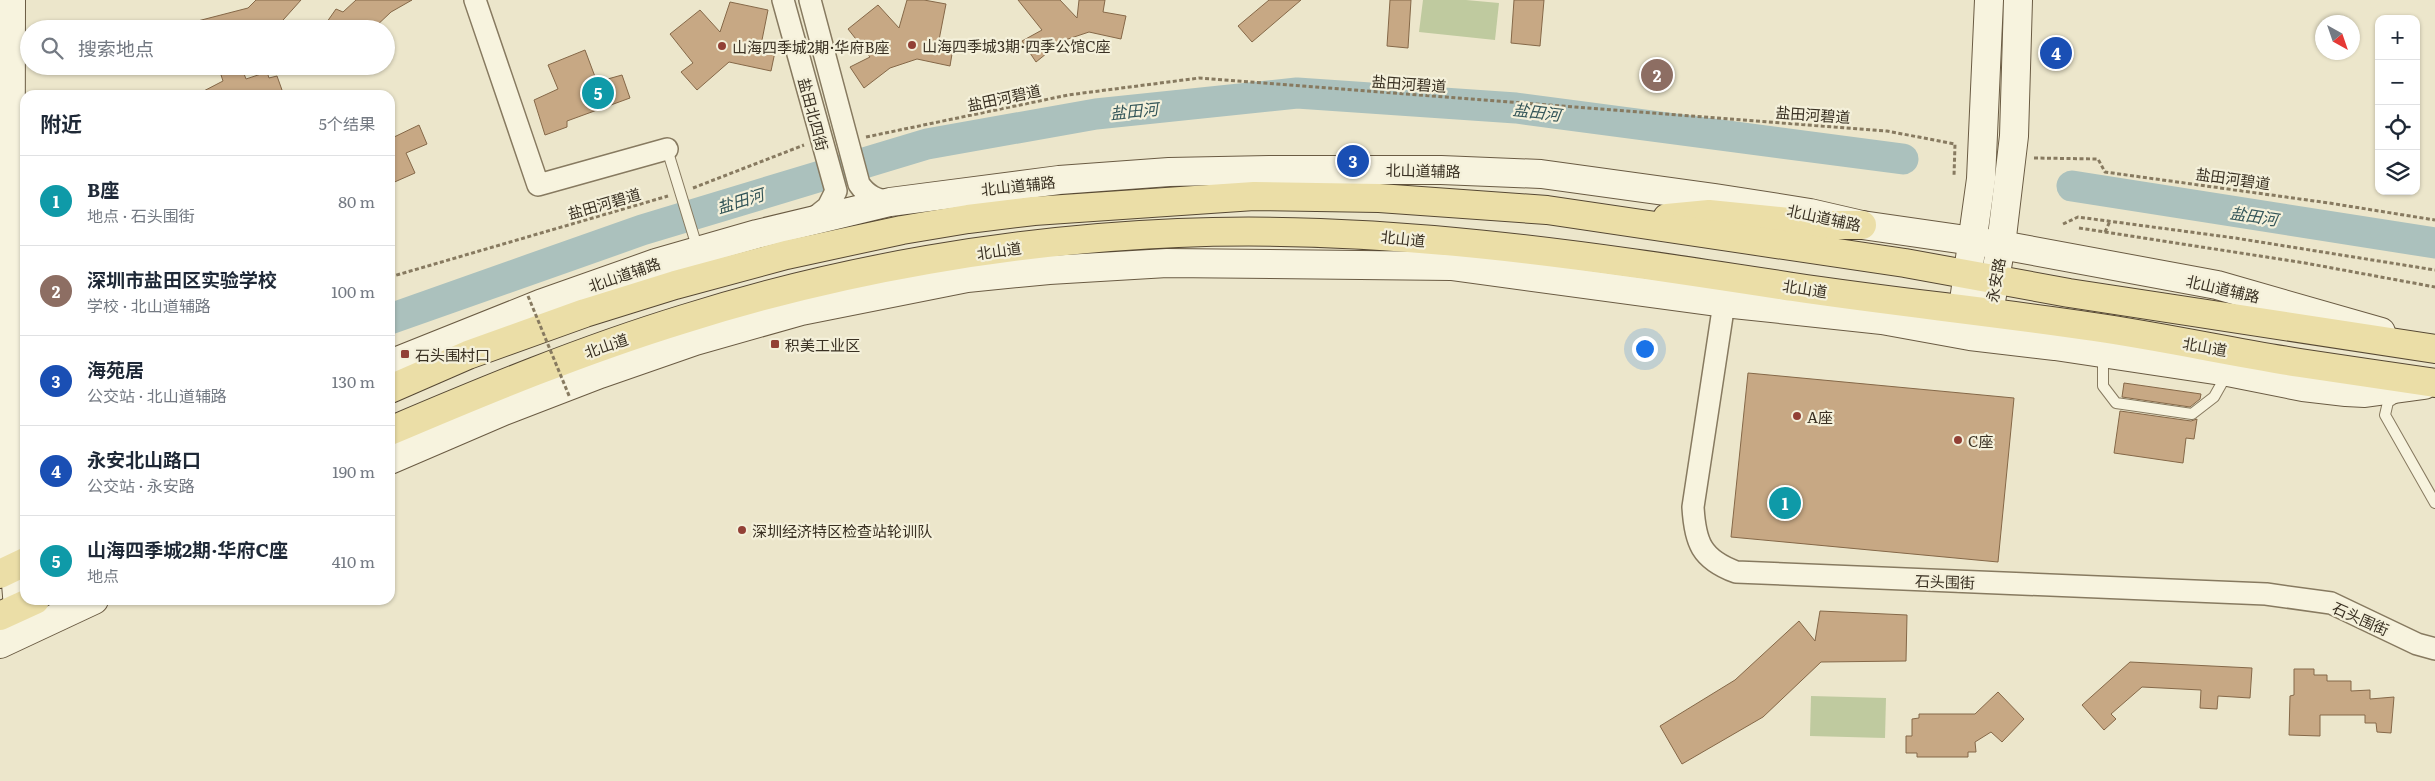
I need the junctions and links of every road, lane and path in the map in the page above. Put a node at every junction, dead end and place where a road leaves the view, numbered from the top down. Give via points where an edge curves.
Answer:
1 (11, 0) edge
2 (475, 0) edge
3 (783, 0) edge
4 (810, 0) edge
5 (1989, 0) edge
6 (2018, 0) edge
7 (855, 135) junction
8 (820, 139) junction
9 (667, 149) joint
10 (2034, 158) dead end
11 (1954, 176) dead end
12 (682, 196) junction
13 (890, 202) junction
14 (813, 220) junction
15 (2435, 220) edge
16 (2110, 221) junction
17 (1619, 222) junction
18 (2063, 224) dead end
19 (1862, 225) junction
20 (2079, 228) dead end
21 (2104, 232) junction
22 (696, 242) junction
23 (1973, 242) junction
24 (2000, 246) junction
25 (1452, 254) junction
26 (888, 268) junction
27 (2435, 270) edge
28 (1967, 275) junction
29 (395, 276) edge
30 (1995, 281) junction
31 (2435, 287) edge
32 (528, 296) dead end
33 (873, 296) junction
34 (1724, 303) junction
35 (1976, 310) junction
36 (1970, 336) junction
37 (2435, 349) edge
38 (2103, 354) junction
39 (468, 355) junction
40 (395, 362) edge
41 (2299, 363) junction
42 (2228, 372) junction
43 (395, 377) edge
44 (2435, 384) edge
45 (395, 387) edge
46 (2365, 393) junction
47 (570, 398) dead end
48 (2385, 414) junction
49 (10, 423) junction
50 (395, 429) edge
51 (20, 439) edge
52 (395, 458) edge
53 (2435, 503) edge
54 (12, 537) edge
55 (10, 569) edge
56 (83, 605) edge
57 (18, 608) edge
58 (0, 644) edge
59 (2435, 649) edge

1 - 49 street
2 - 9 street via 538,185
3 - 8 street, 盐田北四街
4 - 7 street, 盐田北四街
5 - 23 street, 永安路 via 1981,179
6 - 24 street, 永安路 via 2014,136
7 - 11 path, 盐田河碧道 via 1068,95 1199,78 1887,131 1955,144
7 - 13 street, 盐田北四街 via 859,184 870,196
8 - 12 path, 盐田河碧道
8 - 14 street, 盐田北四街 via 836,191 828,207
9 - 12 lane
10 - 15 path, 盐田河碧道 via 2098,159 2105,172
12 - 22 lane
12 - 29 path, 盐田河碧道
13 - 14 street, 北山道辅路
13 - 19 street, 北山道辅路 via 1059,180 1169,172 1441,170 1541,174 1810,213
14 - 22 street, 北山道辅路
16 - 18 path via 2078,217
16 - 21 path
16 - 27 path
17 - 19 main road via 1709,214 1819,225
17 - 28 main road, 北山道
17 - 39 main road, 北山道 via 1547,210 1380,198 1254,196 1006,214 902,230 786,255 585,313
19 - 23 street, 北山道辅路
20 - 21 path
21 - 31 path
22 - 40 street, 北山道辅路
23 - 24 street, 北山道辅路
23 - 28 street, 永安路
24 - 30 street, 永安路
24 - 37 street, 北山道辅路 via 2217,285
25 - 26 main road, 北山道 via 1368,234 1178,233 1075,240
25 - 33 street via 1049,270 967,278
25 - 34 street
25 - 35 main road, 北山道 via 1558,253
26 - 33 street
26 - 50 main road, 北山道 via 805,286 678,321 496,386
28 - 30 main road, 北山道
28 - 35 street, 永安路
30 - 35 street, 永安路
30 - 37 main road, 北山道
32 - 47 path, bridge
33 - 52 street via 801,311 695,341 504,411
34 - 36 street via 1876,319
34 - 59 street, 石头围街 via 1693,507 1694,530 1703,550 1717,565 1736,572 2266,594 2331,602 2417,644
35 - 36 street, 永安路
35 - 41 main road, 北山道
36 - 38 street
38 - 42 street
38 - 42 lane via 2103,386 2116,403 2192,414 2214,397
39 - 43 main road
39 - 45 main road, 北山道
41 - 42 lane
41 - 44 main road, 北山道
42 - 46 street via 2303,387
44 - 46 street
44 - 48 lane via 2388,402
46 - 48 lane
48 - 53 lane
49 - 51 street
49 - 54 street
54 - 55 street
55 - 57 street
56 - 58 street

